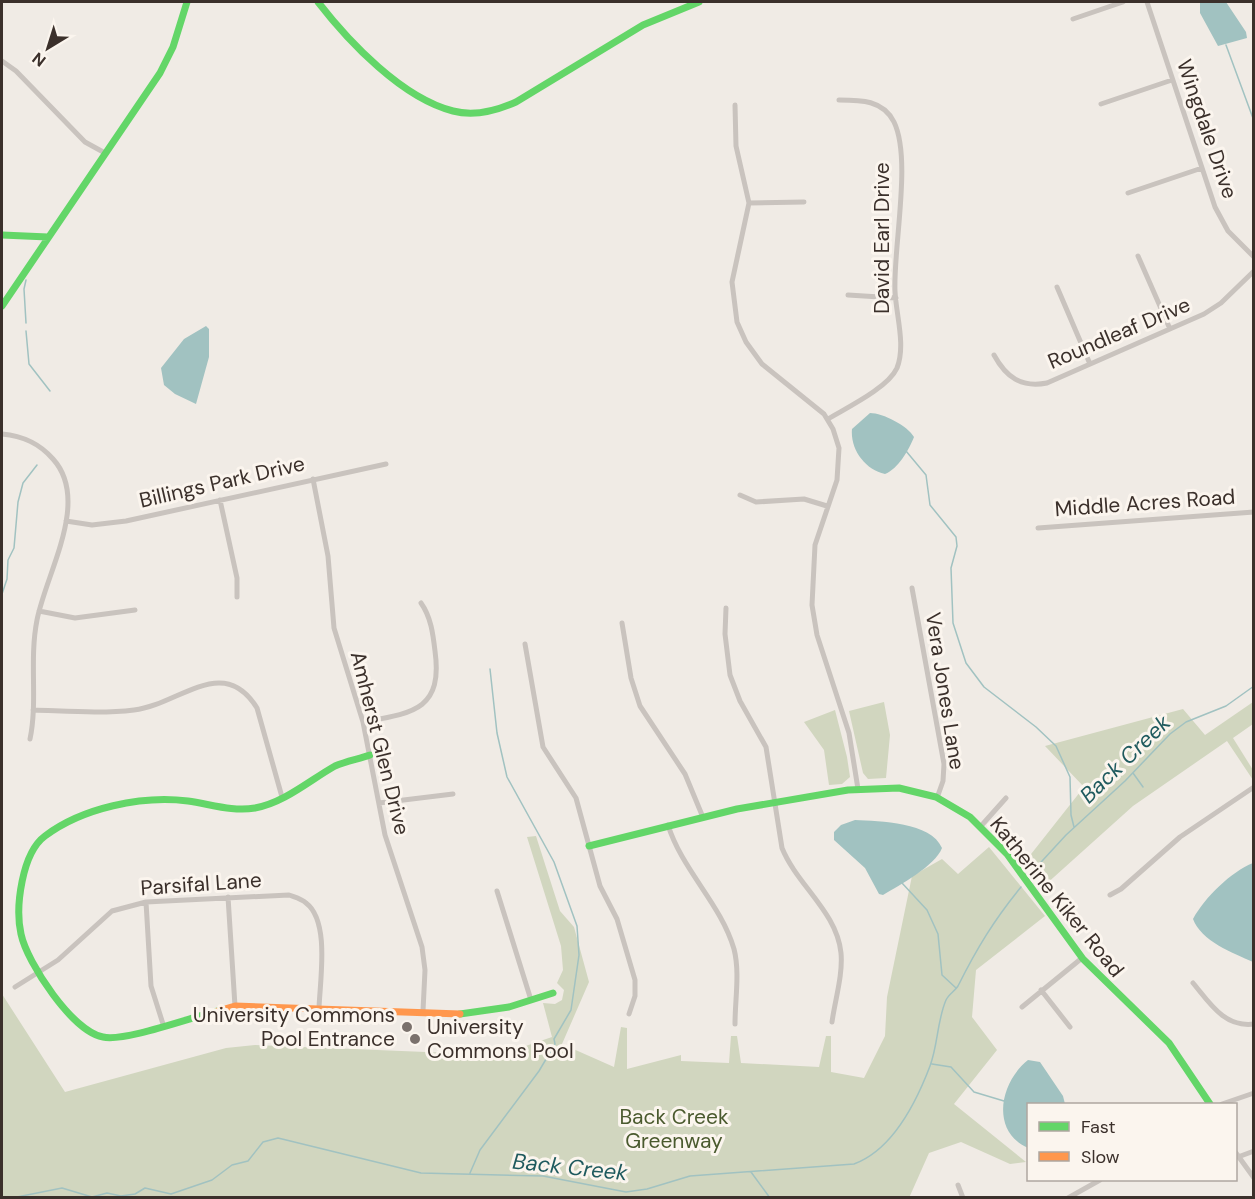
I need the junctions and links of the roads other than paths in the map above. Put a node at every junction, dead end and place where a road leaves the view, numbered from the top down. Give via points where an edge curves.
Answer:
1 (187, 2) edge
2 (318, 2) edge
3 (699, 2) edge
4 (1123, 2) edge
5 (1147, 2) edge
6 (1073, 19) dead end
7 (2, 61) edge
8 (1172, 80) junction
9 (839, 100) dead end
10 (1101, 104) dead end
11 (735, 105) dead end
12 (105, 153) junction
13 (1202, 168) junction
14 (1128, 193) dead end
15 (804, 202) dead end
16 (749, 203) junction
17 (2, 235) edge
18 (48, 237) junction
19 (1138, 256) dead end
20 (1254, 257) edge
21 (1254, 271) edge
22 (1057, 287) dead end
23 (848, 295) dead end
24 (896, 298) junction
25 (2, 306) edge
26 (1170, 329) junction
27 (994, 355) dead end
28 (1090, 363) junction
29 (828, 419) junction
30 (2, 434) edge
31 (386, 464) dead end
32 (313, 479) junction
33 (740, 495) dead end
34 (220, 500) junction
35 (827, 506) junction
36 (1254, 512) edge
37 (66, 521) junction
38 (1038, 528) dead end
39 (912, 588) dead end
40 (237, 597) dead end
41 (421, 603) dead end
42 (726, 608) dead end
43 (135, 610) dead end
44 (39, 611) junction
45 (622, 623) dead end
46 (525, 644) dead end
47 (33, 710) junction
48 (363, 722) junction
49 (30, 738) dead end
50 (370, 755) junction
51 (1254, 787) edge
52 (858, 789) junction
53 (453, 794) dead end
54 (282, 797) junction
55 (937, 798) junction
56 (1006, 798) dead end
57 (775, 800) junction
58 (380, 803) junction
59 (702, 815) junction
60 (668, 825) junction
61 (981, 826) junction
62 (589, 846) junction
63 (497, 891) dead end
64 (1110, 895) dead end
65 (228, 897) junction
66 (146, 902) junction
67 (1082, 958) junction
68 (39, 972) junction
69 (1193, 982) dead end
70 (15, 987) dead end
71 (1041, 990) junction
72 (553, 993) dead end
73 (531, 1000) junction
74 (235, 1006) junction
75 (1022, 1007) dead end
76 (319, 1008) junction
77 (423, 1011) junction
78 (629, 1014) dead end
79 (832, 1022) dead end
80 (163, 1024) junction
81 (735, 1024) dead end
82 (1254, 1024) edge
83 (1070, 1027) dead end
84 (1254, 1093) edge
85 (1209, 1103) edge
86 (1225, 1103) edge
87 (1254, 1151) edge
88 (1237, 1155) edge
89 (1254, 1178) edge
90 (1096, 1181) edge
91 (958, 1185) dead end
92 (963, 1197) edge
93 (1068, 1197) edge

1 - 12 street via 167,60
2 - 3 street via 349,39 407,87 447,110 474,114 516,102 643,25
4 - 6 street
5 - 8 street, Wingdale Drive
7 - 12 street via 85,142
8 - 10 street
8 - 13 street, Wingdale Drive
9 - 24 street, David Earl Drive via 874,103 890,115 897,130 901,198
11 - 16 street via 736,146
12 - 18 street
13 - 14 street
13 - 20 street, Wingdale Drive via 1222,223
15 - 16 street
16 - 29 street via 732,282 737,322 762,364
17 - 18 street
18 - 25 street
19 - 26 street
21 - 26 street, Roundleaf Drive via 1213,309
22 - 28 street
23 - 24 street
24 - 29 street, David Earl Drive via 900,347 896,369 882,384
26 - 28 street, Roundleaf Drive
27 - 28 street, Roundleaf Drive via 1017,382 1037,385
29 - 35 street via 840,459
30 - 37 street via 29,440 57,463 69,490
31 - 32 street, Billings Park Drive
32 - 34 street, Billings Park Drive
32 - 48 street, Amherst Glen Drive via 328,556 334,628
33 - 35 street via 756,502 804,499
34 - 37 street, Billings Park Drive via 102,525
34 - 40 street via 237,578
35 - 52 street via 815,545 813,612 849,733
36 - 38 street, Middle Acres Road
37 - 44 street
39 - 55 street, Vera Jones Lane via 944,764 944,781
41 - 48 street via 428,614 434,645 438,676 435,690 416,709
42 - 57 street via 729,675 766,747
43 - 44 street via 75,618
44 - 47 street via 32,650
45 - 59 street via 640,706 685,774
46 - 62 street via 541,743 572,789
47 - 49 street
47 - 54 street via 136,710 206,683 223,682 240,688 257,708
48 - 50 street, Amherst Glen Drive
50 - 54 street via 338,765
50 - 58 street, Amherst Glen Drive
51 - 64 street via 1180,837
52 - 55 street, Katherine Kiker Road via 892,787
52 - 57 street, Katherine Kiker Road
53 - 58 street
54 - 68 street via 240,810 185,801 144,801 99,810 59,826 42,838 28,856 18,914 21,936
55 - 61 street, Katherine Kiker Road
56 - 61 street
57 - 59 street, Katherine Kiker Road
57 - 79 street via 780,843 786,858 832,924 840,944
58 - 77 street, Amherst Glen Drive via 385,835 422,947
59 - 60 street, Katherine Kiker Road
60 - 62 street, Katherine Kiker Road
60 - 81 street via 677,850 734,949
61 - 67 street, Katherine Kiker Road via 1041,896
62 - 78 street via 600,886 622,932 635,980
63 - 73 street
65 - 66 street, Parsifal Lane
65 - 74 street
65 - 76 street, Parsifal Lane via 289,895 311,909 321,928
66 - 68 street, Parsifal Lane via 112,911
66 - 80 street via 151,986
67 - 71 street
67 - 85 street, Katherine Kiker Road via 1173,1048
68 - 70 street, Parsifal Lane
68 - 80 street via 73,1020 88,1033 105,1038
69 - 82 street via 1222,1016 1240,1024
71 - 75 street
71 - 83 street
72 - 73 street
73 - 77 street via 472,1014
74 - 76 street
74 - 80 street
76 - 77 street
84 - 86 street
87 - 88 street
88 - 89 street
90 - 93 street
91 - 92 street

